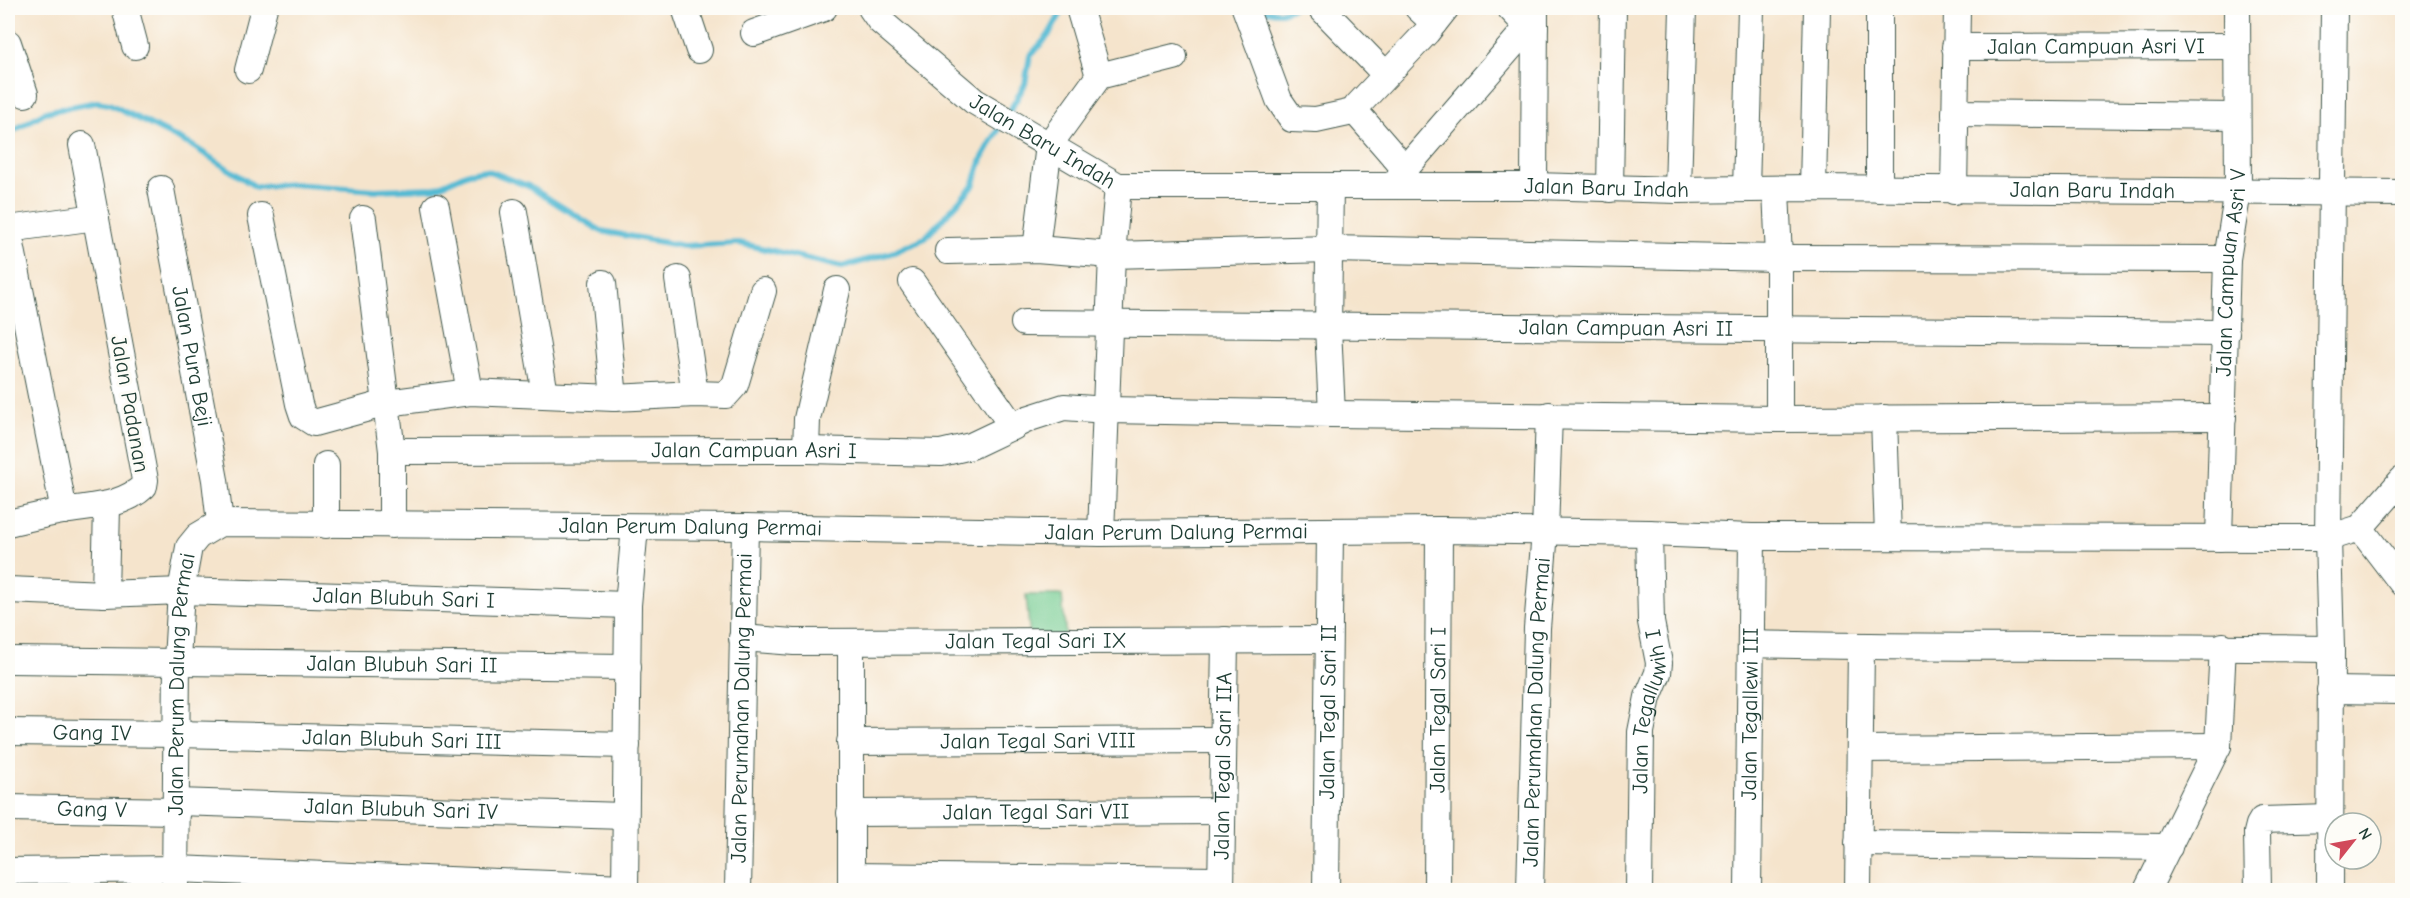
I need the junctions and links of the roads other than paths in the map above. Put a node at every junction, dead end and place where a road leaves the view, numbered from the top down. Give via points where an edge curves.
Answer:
1 (125, 8) edge
2 (264, 8) edge
3 (685, 8) edge
4 (824, 8) edge
5 (1079, 8) edge
6 (1245, 8) edge
7 (1321, 8) edge
8 (1510, 8) edge
9 (1613, 8) edge
10 (1683, 8) edge
11 (1751, 8) edge
12 (1817, 8) edge
13 (1879, 8) edge
14 (1957, 8) edge
15 (2237, 8) edge
16 (2334, 8) edge
17 (880, 12) edge
18 (1433, 13) edge
19 (1533, 20) edge
20 (754, 33) dead end
21 (8, 43) edge
22 (135, 46) dead end
23 (2237, 46) junction
24 (1955, 47) junction
25 (699, 50) dead end
26 (1174, 57) dead end
27 (248, 70) dead end
28 (1386, 75) junction
29 (1099, 76) junction
30 (16, 83) edge
31 (1356, 111) junction
32 (1955, 113) junction
33 (2237, 116) junction
34 (1049, 144) junction
35 (82, 145) dead end
36 (1399, 177) junction
37 (1118, 186) junction
38 (1330, 186) junction
39 (1534, 186) junction
40 (1813, 188) junction
41 (161, 189) dead end
42 (1610, 189) junction
43 (1746, 189) junction
44 (1879, 189) junction
45 (1678, 190) junction
46 (1776, 190) junction
47 (1954, 191) junction
48 (2238, 191) junction
49 (2332, 191) junction
50 (2403, 194) edge
51 (436, 207) dead end
52 (514, 212) dead end
53 (261, 216) dead end
54 (96, 218) junction
55 (363, 219) dead end
56 (8, 229) edge
57 (1036, 249) junction
58 (1330, 249) junction
59 (948, 251) dead end
60 (1112, 255) junction
61 (1779, 258) junction
62 (2227, 259) junction
63 (678, 279) dead end
64 (912, 282) dead end
65 (603, 284) dead end
66 (837, 290) dead end
67 (763, 291) dead end
68 (1024, 323) dead end
69 (1111, 324) junction
70 (1328, 327) junction
71 (1778, 331) junction
72 (2226, 333) junction
73 (470, 392) junction
74 (545, 394) junction
75 (695, 394) junction
76 (614, 398) junction
77 (387, 403) junction
78 (1107, 410) junction
79 (1332, 414) junction
80 (1549, 416) junction
81 (2223, 417) junction
82 (1884, 418) junction
83 (1779, 419) junction
84 (1013, 427) junction
85 (806, 450) junction
86 (392, 451) junction
87 (326, 465) dead end
88 (2400, 489) edge
89 (107, 506) junction
90 (63, 511) junction
91 (8, 524) edge
92 (220, 524) junction
93 (326, 525) junction
94 (392, 525) junction
95 (635, 527) junction
96 (745, 527) junction
97 (2360, 528) junction
98 (1439, 530) junction
99 (1330, 531) junction
100 (1545, 532) junction
101 (1649, 532) junction
102 (1101, 533) junction
103 (1752, 537) junction
104 (1888, 537) junction
105 (2219, 538) junction
106 (2328, 538) junction
107 (2403, 583) edge
108 (8, 590) edge
109 (181, 591) junction
110 (105, 594) junction
111 (628, 605) junction
112 (742, 638) junction
113 (1225, 640) junction
114 (1328, 640) junction
115 (851, 642) junction
116 (1751, 644) junction
117 (2223, 646) junction
118 (1861, 647) junction
119 (2331, 648) junction
120 (8, 660) edge
121 (177, 660) junction
122 (628, 667) junction
123 (2330, 690) junction
124 (2403, 691) edge
125 (8, 732) edge
126 (177, 734) junction
127 (1223, 740) junction
128 (850, 742) junction
129 (627, 745) junction
130 (2218, 746) junction
131 (1860, 749) junction
132 (177, 807) junction
133 (8, 808) edge
134 (1222, 811) junction
135 (2330, 811) edge
136 (850, 813) junction
137 (624, 816) junction
138 (2323, 818) edge
139 (1858, 843) junction
140 (2169, 847) junction
141 (8, 871) edge
142 (2330, 871) edge
143 (176, 880) edge
144 (851, 883) edge
145 (1220, 885) edge
146 (625, 889) edge
147 (738, 891) edge
148 (1326, 891) edge
149 (1437, 891) edge
150 (1530, 891) edge
151 (1639, 891) edge
152 (1748, 891) edge
153 (1857, 891) edge
154 (2147, 891) edge
155 (2258, 891) edge
156 (2330, 891) edge

1 - 22 street
2 - 27 street
3 - 25 street
4 - 20 street
5 - 29 street
6 - 31 street via 1279,100 1292,118 1316,120
7 - 28 street
8 - 19 street
9 - 42 street
10 - 45 street
11 - 43 street
12 - 40 street
13 - 44 street
14 - 24 street
15 - 23 street, Jalan Campuan Asri V
16 - 49 street
17 - 34 street, Jalan Baru Indah via 974,101
18 - 28 street
19 - 36 street
19 - 39 street
21 - 30 street
23 - 24 street, Jalan Campuan Asri VI
23 - 33 street, Jalan Campuan Asri V
24 - 32 street
26 - 29 street
28 - 31 street
29 - 34 street
31 - 36 street
32 - 33 street
32 - 47 street
33 - 48 street, Jalan Campuan Asri V
34 - 37 street, Jalan Baru Indah
34 - 57 street
35 - 54 street, Jalan Padanan
36 - 38 street, Jalan Baru Indah
36 - 39 street, Jalan Baru Indah
37 - 38 street, Jalan Baru Indah
37 - 60 street
38 - 58 street
39 - 42 street, Jalan Baru Indah
40 - 44 street, Jalan Baru Indah
40 - 46 street, Jalan Baru Indah
41 - 92 street, Jalan Pura Beji
42 - 45 street, Jalan Baru Indah
43 - 45 street, Jalan Baru Indah
43 - 46 street, Jalan Baru Indah
44 - 47 street, Jalan Baru Indah
46 - 61 street
47 - 48 street, Jalan Baru Indah
48 - 49 street, Jalan Baru Indah
48 - 62 street, Jalan Campuan Asri V
49 - 50 street, Jalan Baru Indah
49 - 106 street
51 - 73 street
52 - 74 street
53 - 77 street via 303,416 314,423
54 - 56 street
54 - 89 street, Jalan Padanan via 145,480 137,492
55 - 77 street
56 - 90 street
57 - 59 street
57 - 60 street
58 - 60 street
58 - 61 street
58 - 70 street
60 - 69 street
61 - 62 street
61 - 71 street
62 - 72 street, Jalan Campuan Asri V
63 - 75 street
64 - 84 street
65 - 76 street
66 - 85 street via 807,419
67 - 75 street via 734,389 726,395
68 - 69 street, Jalan Campuan Asri II
69 - 70 street, Jalan Campuan Asri II
69 - 78 street
70 - 71 street, Jalan Campuan Asri II
70 - 79 street
71 - 72 street, Jalan Campuan Asri II
71 - 83 street
72 - 81 street, Jalan Campuan Asri V
73 - 74 street
73 - 77 street
74 - 76 street
75 - 76 street
77 - 86 street
78 - 79 street, Jalan Campuan Asri I
78 - 84 street, Jalan Campuan Asri I via 1064,407
78 - 102 street
79 - 80 street, Jalan Campuan Asri I
80 - 83 street, Jalan Campuan Asri I
80 - 100 street, Jalan Perumahan Dalung Permai
81 - 82 street, Jalan Campuan Asri I
81 - 105 street, Jalan Campuan Asri V
82 - 83 street, Jalan Campuan Asri I
82 - 104 street
84 - 85 street, Jalan Campuan Asri I via 960,450 941,453
85 - 86 street, Jalan Campuan Asri I
86 - 94 street
87 - 93 street
88 - 97 street
89 - 90 street, Jalan Padanan
89 - 110 street
90 - 91 street, Jalan Padanan
92 - 93 street, Jalan Perum Dalung Permai
92 - 109 street, Jalan Perum Dalung Permai via 198,536 189,547
93 - 94 street, Jalan Perum Dalung Permai
94 - 95 street, Jalan Perum Dalung Permai
95 - 96 street, Jalan Perum Dalung Permai
95 - 111 street
96 - 102 street, Jalan Perum Dalung Permai
96 - 112 street, Jalan Perumahan Dalung Permai
97 - 106 street, Jalan Perum Dalung Permai
97 - 107 street
98 - 99 street, Jalan Perum Dalung Permai
98 - 100 street, Jalan Perum Dalung Permai
98 - 149 street, Jalan Tegal Sari I
99 - 102 street, Jalan Perum Dalung Permai
99 - 114 street, Jalan Tegal Sari II
100 - 101 street, Jalan Perum Dalung Permai
100 - 150 street, Jalan Perumahan Dalung Permai via 1537,628
101 - 103 street, Jalan Perum Dalung Permai
101 - 151 street, Jalan Tegalluwih I via 1651,622 1659,663 1642,725
103 - 104 street, Jalan Perum Dalung Permai
103 - 116 street, Jalan Tegallewi III
104 - 105 street, Jalan Perum Dalung Permai
105 - 106 street, Jalan Perum Dalung Permai
106 - 119 street
108 - 110 street, Jalan Blubuh Sari I
109 - 110 street, Jalan Blubuh Sari I
109 - 111 street, Jalan Blubuh Sari I
109 - 121 street, Jalan Perum Dalung Permai
111 - 122 street
112 - 115 street, Jalan Tegal Sari IX
112 - 147 street, Jalan Perumahan Dalung Permai
113 - 114 street, Jalan Tegal Sari IX
113 - 115 street, Jalan Tegal Sari IX
113 - 127 street, Jalan Tegal Sari IIA
114 - 148 street, Jalan Tegal Sari II
115 - 128 street
116 - 118 street
116 - 152 street, Jalan Tegallewi III
117 - 118 street
117 - 119 street
117 - 130 street
118 - 131 street
119 - 123 street
120 - 121 street, Jalan Blubuh Sari II
121 - 122 street, Jalan Blubuh Sari II
121 - 126 street, Jalan Perum Dalung Permai
122 - 129 street
123 - 124 street
123 - 135 street
125 - 126 street, Gang IV
126 - 129 street, Jalan Blubuh Sari III
126 - 132 street, Jalan Perum Dalung Permai
127 - 128 street, Jalan Tegal Sari VIII
127 - 134 street, Jalan Tegal Sari IIA
128 - 136 street
129 - 137 street
130 - 131 street
130 - 140 street
131 - 139 street
132 - 133 street, Gang V
132 - 137 street, Jalan Blubuh Sari IV
132 - 143 street, Jalan Perum Dalung Permai
134 - 136 street, Jalan Tegal Sari VII
134 - 145 street, Jalan Tegal Sari IIA
136 - 144 street
137 - 146 street
138 - 155 street via 2262,820 2257,833
139 - 140 street
139 - 153 street
140 - 154 street
141 - 143 street
142 - 156 street
143 - 146 street
144 - 145 street

